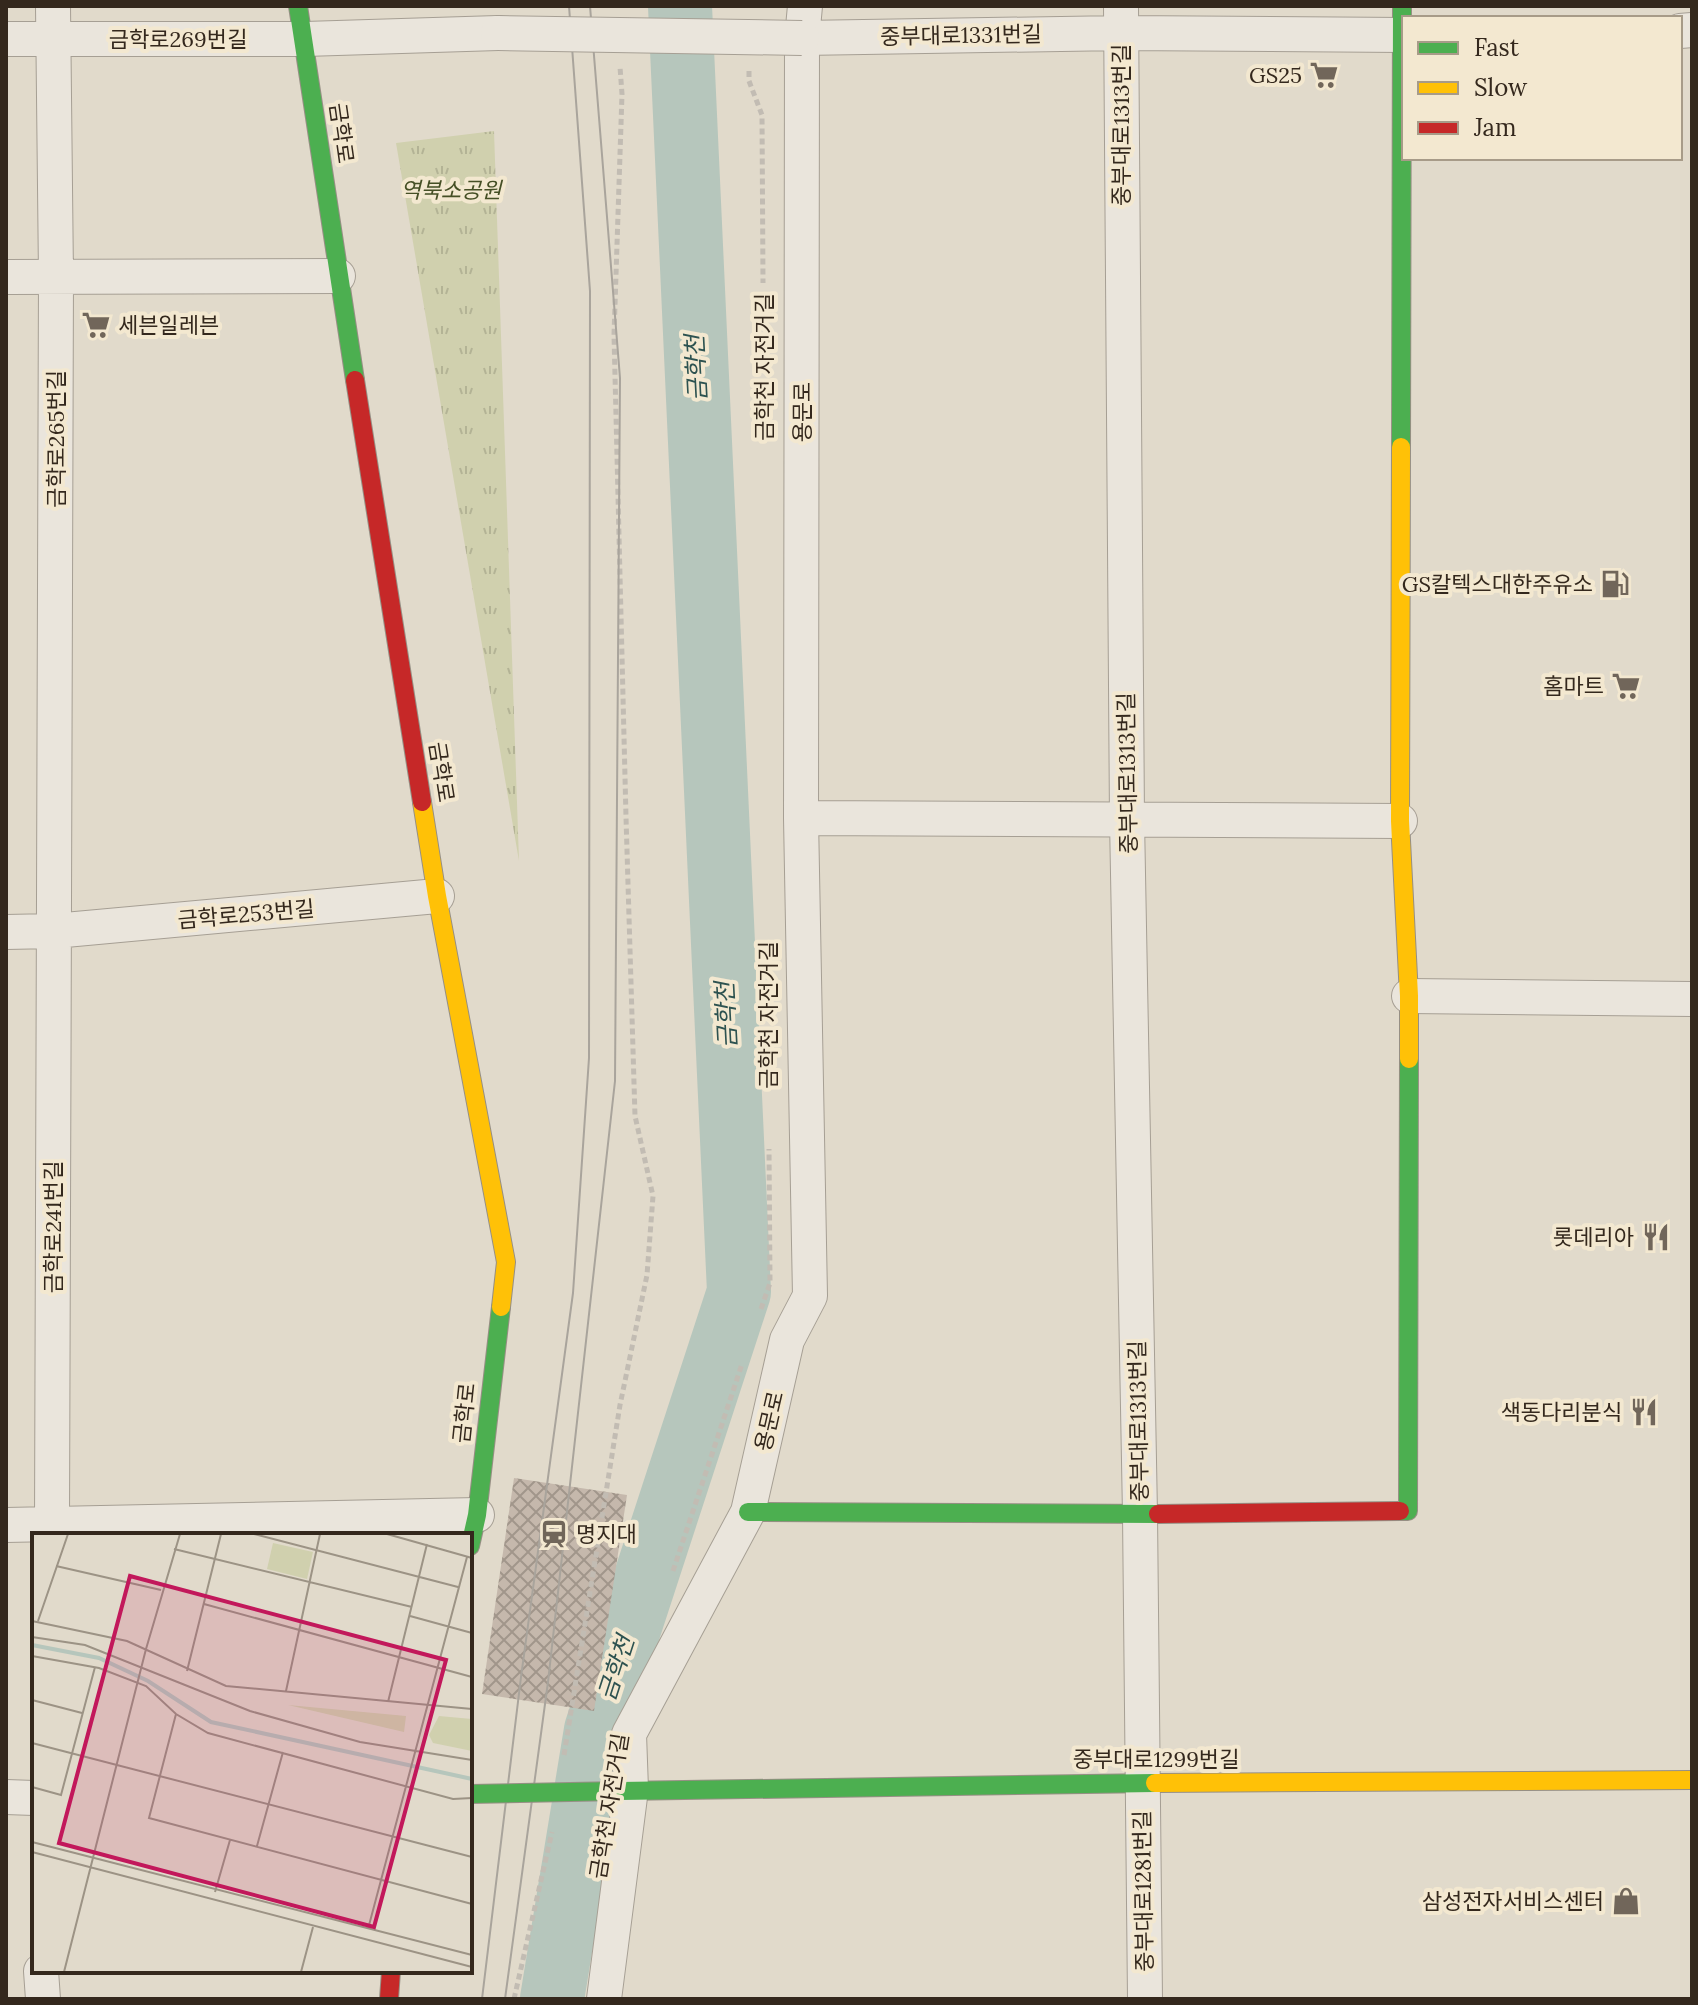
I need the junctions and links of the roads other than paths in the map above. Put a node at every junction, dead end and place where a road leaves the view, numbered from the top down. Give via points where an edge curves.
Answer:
1 (298, 6) edge
2 (1121, 19) edge
3 (52, 22) edge
4 (803, 22) edge
5 (1402, 25) edge
6 (498, 33) joint
7 (6, 39) edge
8 (305, 39) junction
9 (1402, 160) edge
10 (56, 276) junction
11 (338, 276) junction
12 (6, 277) edge
13 (801, 818) junction
14 (1127, 820) junction
15 (1400, 821) junction
16 (437, 896) junction
17 (54, 931) junction
18 (6, 932) edge
19 (1409, 996) junction
20 (1692, 999) edge
21 (748, 1512) junction
22 (1140, 1514) junction
23 (52, 1524) junction
24 (6, 1525) edge
25 (474, 1530) edge
26 (1692, 1780) edge
27 (1141, 1783) junction
28 (626, 1790) junction
29 (472, 1794) edge
30 (6, 1797) edge
31 (32, 1798) edge
32 (41, 1973) edge
33 (391, 1973) edge
34 (43, 1999) edge
35 (389, 1999) edge
36 (604, 1999) edge
37 (1145, 1999) edge

1 - 8 main road, 금학로
2 - 4 street, 중부대로1331번길
2 - 5 street, 중부대로1331번길
2 - 14 street, 중부대로1313번길
3 - 7 street, 금학로269번길
3 - 8 street, 금학로269번길
3 - 10 street, 금학로265번길
4 - 6 street, 중부대로1331번길, bridge
4 - 13 street, 용문로
6 - 8 street, 금학로269번길
8 - 11 main road, 금학로
9 - 15 main road, 중부대로1313번길
10 - 11 street
10 - 12 street
10 - 17 street, 금학로265번길
11 - 16 main road, 금학로
13 - 14 street
13 - 21 street, 용문로 via 810,1296 787,1340
14 - 15 street
14 - 22 street, 중부대로1313번길
15 - 19 main road, 중부대로1313번길
16 - 17 street, 금학로253번길
16 - 25 main road, 금학로 via 506,1262
17 - 18 street, 금학로253번길
17 - 23 street, 금학로241번길
19 - 20 street
19 - 22 main road, 중부대로1313번길 via 1408,1511
21 - 22 main road, 중부대로1313번길
21 - 28 street, 용문로 via 629,1734
22 - 27 street, 중부대로1281번길
23 - 24 street
23 - 25 street
26 - 27 main road, 중부대로1299번길
27 - 28 main road, 중부대로1299번길
27 - 37 street, 중부대로1281번길
28 - 29 main road, 중부대로1299번길, bridge
28 - 36 street, 용문로
30 - 31 street
32 - 34 street
33 - 35 main road

